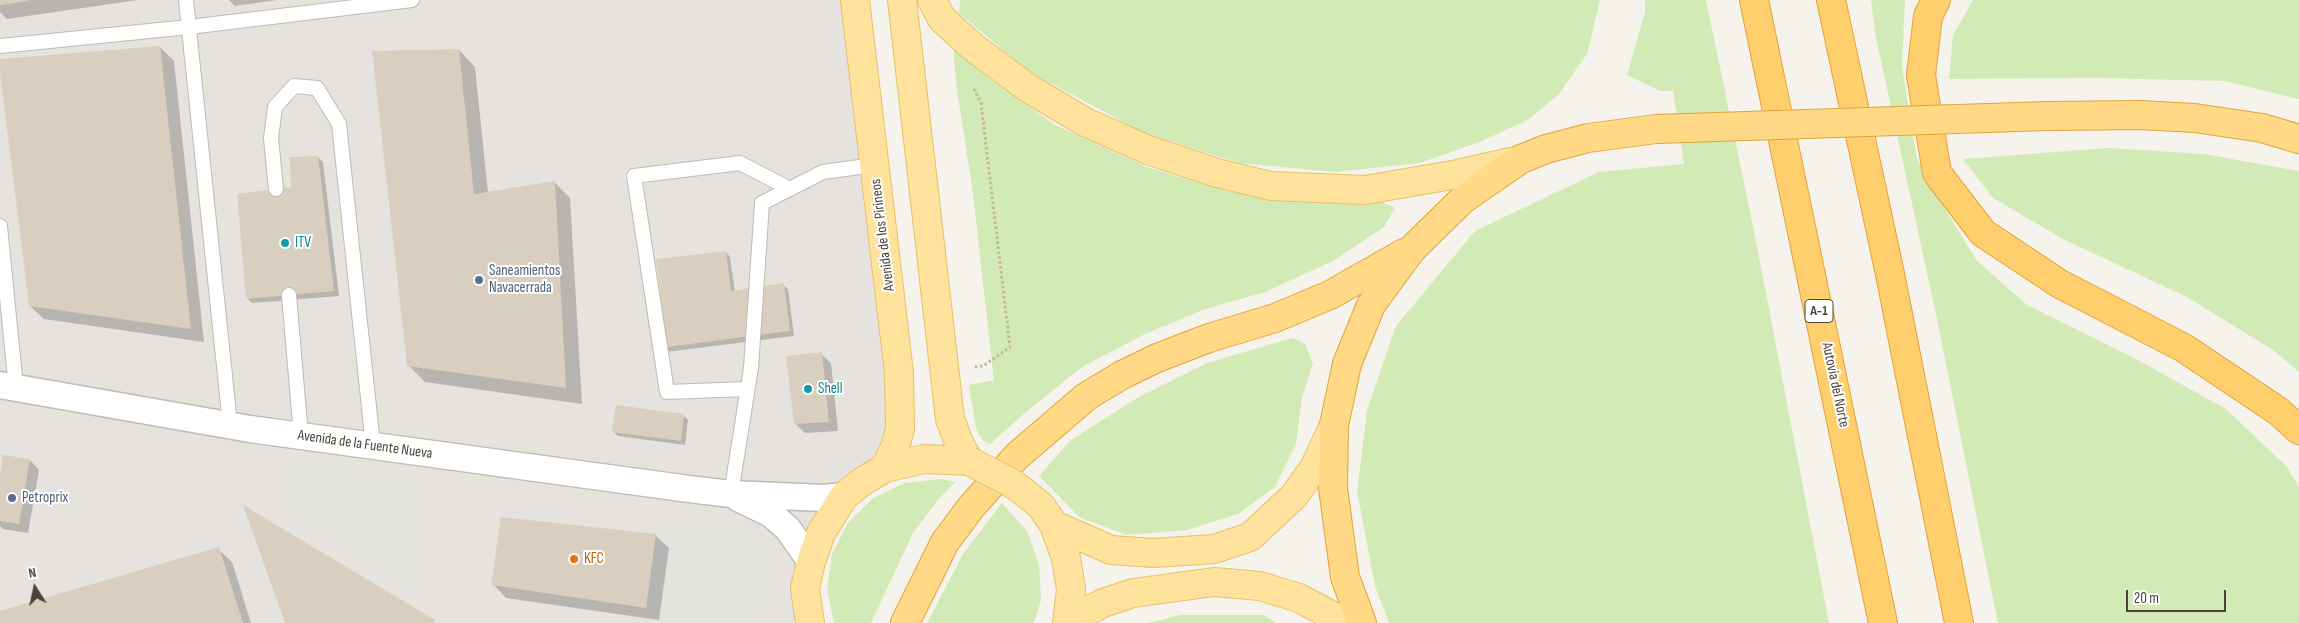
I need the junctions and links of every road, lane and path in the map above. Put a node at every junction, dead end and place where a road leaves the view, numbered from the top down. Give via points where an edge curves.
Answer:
1 (186, 0) edge
2 (412, 0) edge
3 (856, 0) edge
4 (902, 0) edge
5 (932, 0) edge
6 (1754, 0) edge
7 (1831, 0) edge
8 (1936, 0) edge
9 (189, 27) junction
10 (0, 46) edge
11 (973, 87) dead end
12 (2299, 139) edge
13 (1521, 160) junction
14 (874, 165) junction
15 (276, 188) dead end
16 (790, 189) junction
17 (0, 226) edge
18 (1412, 249) junction
19 (289, 295) dead end
20 (946, 372) junction
21 (8, 386) edge
22 (747, 389) junction
23 (230, 424) junction
24 (1334, 425) junction
25 (2299, 430) edge
26 (301, 436) junction
27 (373, 446) junction
28 (969, 461) junction
29 (885, 468) junction
30 (731, 494) junction
31 (844, 496) junction
32 (1054, 525) junction
33 (811, 562) junction
34 (1068, 622) edge
35 (810, 623) edge
36 (905, 623) edge
37 (1346, 623) edge
38 (1362, 623) edge
39 (1883, 623) edge
40 (1959, 623) edge

1 - 9 lane
2 - 9 lane
3 - 14 main road, Avenida de los Pirineos
4 - 20 main road
5 - 13 main road via 948,25 1028,88 1085,122 1148,150 1218,173 1271,186 1365,190 1422,182
6 - 39 highway, Autovía del Norte / A-1
7 - 40 highway via 1890,274
8 - 25 highway via 1928,16 1920,75 1937,173 1983,233 2060,284 2184,348 2278,411
9 - 10 lane
9 - 23 lane
11 - 20 path via 981,103 1010,347 982,366
12 - 13 highway, bridge via 2262,128 2195,118 2048,116 1656,129 1588,138 1546,149
13 - 18 highway via 1462,200
14 - 16 lane via 823,172
14 - 29 main road, Avenida de los Pirineos via 901,407 900,429
15 - 27 lane via 271,138 275,107 294,86 317,88 339,124
16 - 22 lane via 762,204
16 - 22 lane via 740,163 634,176 667,392
17 - 21 lane
18 - 24 highway via 1371,305 1347,364
18 - 36 highway via 1330,295 1275,318 1158,358 1087,396 1017,456 972,506 946,542
19 - 26 lane
20 - 28 main road via 950,419
21 - 23 street, Avenida de la Fuente Nueva
22 - 30 lane
23 - 26 street, Avenida de la Fuente Nueva
24 - 32 main road via 1314,468 1294,496 1250,537 1214,549 1153,553 1111,550
24 - 38 highway via 1333,488 1345,577
26 - 27 street, Avenida de la Fuente Nueva
27 - 30 street, Avenida de la Fuente Nueva
28 - 29 main road via 924,459
28 - 32 main road, bridge via 1024,492 1041,506
29 - 31 main road
30 - 31 street, Avenida de la Fuente Nueva
30 - 33 street, Avenida de la Fuente Nueva via 771,514 788,529
31 - 33 main road via 821,533
32 - 34 main road via 1066,558 1071,589
33 - 35 main road via 805,588
34 - 37 main road via 1103,603 1133,593 1214,582 1260,586 1291,596

